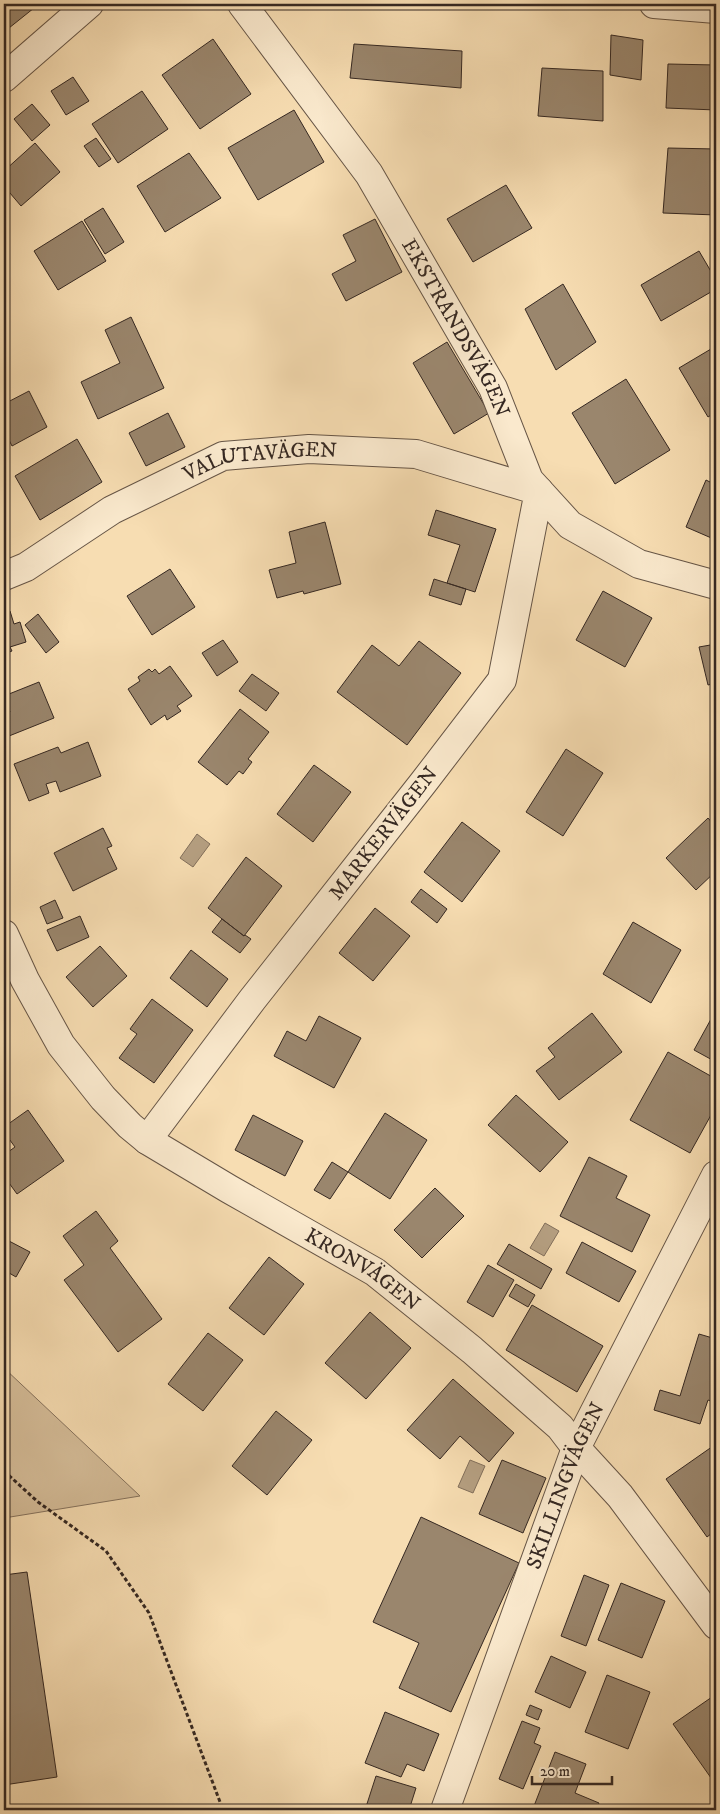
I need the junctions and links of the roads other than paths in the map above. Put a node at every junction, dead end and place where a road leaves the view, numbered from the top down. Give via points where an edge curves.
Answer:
1 (89, 4) edge
2 (242, 4) edge
3 (654, 4) edge
4 (716, 9) edge
5 (4, 78) edge
6 (539, 491) junction
7 (4, 576) edge
8 (716, 585) edge
9 (4, 934) edge
10 (147, 1140) junction
11 (716, 1175) edge
12 (576, 1448) junction
13 (716, 1625) edge
14 (445, 1810) edge

1 - 5 street
2 - 6 street, EKSTRANDSVÄGEN via 369,174 493,388 530,480
3 - 4 street
6 - 7 street, VALUTAVÄGEN via 416,454 309,449 223,456 112,510 26,567
6 - 8 street, EKSTRANDSVÄGEN via 570,525 640,564
6 - 10 street, MARKERVÄGEN via 502,680
9 - 10 street, KRONVÄGEN via 61,1045 103,1098
10 - 12 street, KRONVÄGEN via 375,1272 472,1350 560,1427
11 - 12 street, SKILLINGVÄGEN
12 - 13 street, KRONVÄGEN via 620,1496
12 - 14 street, SKILLINGVÄGEN

